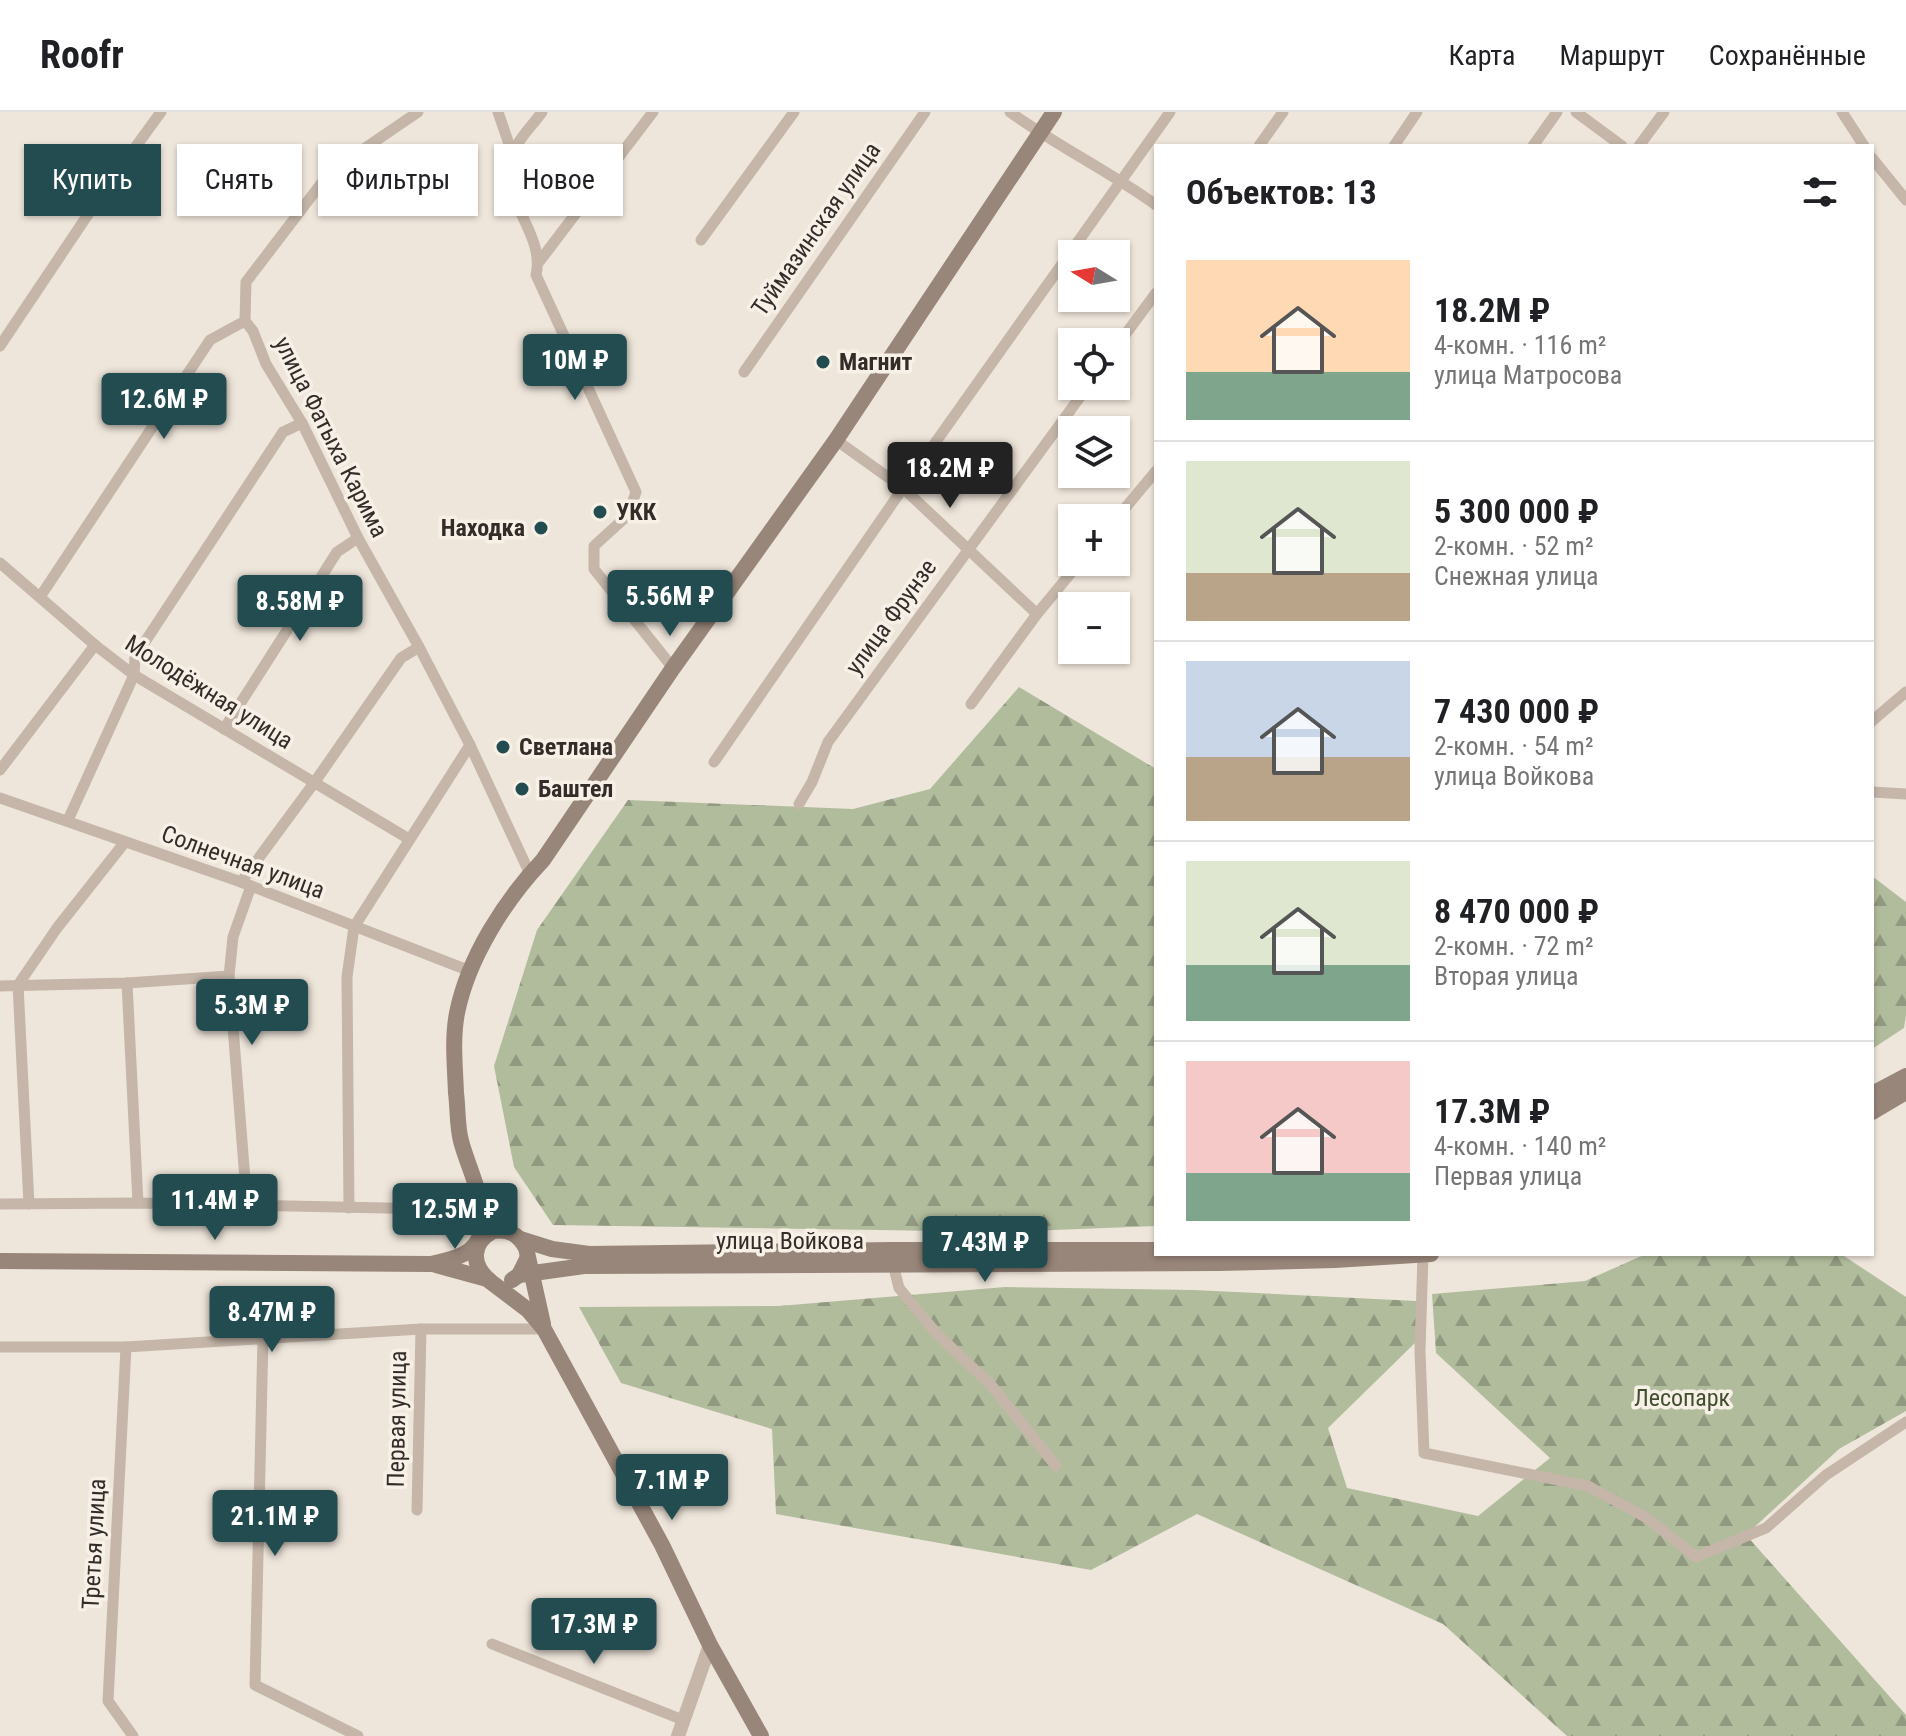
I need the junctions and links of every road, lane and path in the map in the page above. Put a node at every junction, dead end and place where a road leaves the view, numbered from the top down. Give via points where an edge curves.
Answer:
1 (161, 112) edge
2 (418, 112) edge
3 (498, 112) edge
4 (542, 112) edge
5 (653, 112) edge
6 (794, 112) edge
7 (925, 112) edge
8 (1010, 112) edge
9 (1054, 112) edge
10 (1170, 112) edge
11 (1283, 112) edge
12 (1417, 112) edge
13 (1557, 112) edge
14 (1576, 112) edge
15 (1664, 112) edge
16 (1842, 112) edge
17 (1040, 134) junction
18 (509, 144) edge
19 (519, 144) edge
20 (1260, 144) edge
21 (1395, 144) edge
22 (1534, 144) edge
23 (1619, 144) edge
24 (1640, 144) edge
25 (1863, 144) edge
26 (1874, 160) edge
27 (1123, 182) junction
28 (1906, 200) edge
29 (1154, 204) edge
30 (523, 216) edge
31 (701, 240) dead end
32 (539, 262) junction
33 (1154, 296) edge
34 (245, 321) junction
35 (1130, 328) edge
36 (0, 346) edge
37 (744, 372) dead end
38 (1078, 400) edge
39 (302, 423) junction
40 (836, 440) junction
41 (1154, 473) edge
42 (903, 488) junction
43 (1128, 504) edge
44 (358, 538) junction
45 (967, 551) junction
46 (0, 563) edge
47 (1068, 576) edge
48 (40, 597) junction
49 (1037, 614) junction
50 (95, 645) junction
51 (419, 647) junction
52 (673, 668) junction
53 (134, 675) junction
54 (1906, 692) edge
55 (971, 704) dead end
56 (1874, 719) edge
57 (224, 729) junction
58 (470, 745) junction
59 (714, 762) dead end
60 (0, 770) edge
61 (314, 783) junction
62 (1874, 792) edge
63 (1906, 794) edge
64 (0, 798) edge
65 (799, 804) dead end
66 (68, 820) junction
67 (409, 839) junction
68 (125, 842) junction
69 (530, 874) junction
70 (246, 884) junction
71 (354, 927) junction
72 (470, 971) junction
73 (229, 976) junction
74 (127, 983) junction
75 (18, 985) junction
76 (0, 986) edge
77 (1906, 1076) edge
78 (1906, 1092) edge
79 (1874, 1093) edge
80 (1874, 1111) edge
81 (138, 1203) junction
82 (0, 1204) edge
83 (29, 1204) junction
84 (247, 1205) junction
85 (349, 1208) junction
86 (482, 1210) junction
87 (516, 1236) junction
88 (478, 1243) junction
89 (1154, 1250) edge
90 (1399, 1256) edge
91 (1423, 1256) edge
92 (0, 1261) edge
93 (431, 1264) junction
94 (893, 1264) junction
95 (527, 1275) junction
96 (487, 1279) junction
97 (421, 1329) junction
98 (544, 1329) junction
99 (263, 1337) junction
100 (0, 1347) edge
101 (126, 1347) junction
102 (1906, 1422) edge
103 (1056, 1466) dead end
104 (417, 1510) dead end
105 (492, 1644) dead end
106 (710, 1645) junction
107 (683, 1720) junction
108 (133, 1736) edge
109 (358, 1736) edge
110 (678, 1736) edge
111 (761, 1736) edge

1 - 36 street
2 - 34 street via 330,172 246,282
3 - 18 street
4 - 19 street
5 - 32 street
6 - 31 street
7 - 37 street, Туймазинская улица
8 - 17 street
9 - 17 main road
10 - 27 street
11 - 20 street
12 - 21 street
13 - 22 street
14 - 23 street
15 - 24 street
16 - 25 street
17 - 27 street
17 - 40 main road
26 - 28 street
27 - 29 street
27 - 42 street
30 - 32 street
32 - 52 street via 536,275 636,492 628,515 594,546 594,569
33 - 35 street
34 - 39 street, улица Фатыха Карима
34 - 48 street via 210,340
38 - 45 street, улица Фрунзе
39 - 44 street, улица Фатыха Карима
39 - 53 street via 283,432 135,657
40 - 42 street
40 - 52 main road
41 - 43 street
42 - 45 street
42 - 59 street
44 - 51 street, улица Фатыха Карима
44 - 57 street via 337,552
45 - 49 street
45 - 65 street, улица Фрунзе via 828,742
46 - 48 street, Молодёжная улица
47 - 49 street
48 - 50 street, Молодёжная улица
49 - 55 street
50 - 53 street, Молодёжная улица
50 - 60 street
51 - 58 street, улица Фатыха Карима
51 - 61 street via 401,658
52 - 69 main road
53 - 57 street, Молодёжная улица
53 - 66 street
54 - 56 street
57 - 61 street, Молодёжная улица
58 - 67 street
58 - 69 street, улица Фатыха Карима
61 - 67 street, Молодёжная улица
61 - 70 street
62 - 63 street
64 - 66 street, Солнечная улица
66 - 68 street, Солнечная улица
67 - 71 street
68 - 70 street, Солнечная улица
68 - 75 street
69 - 72 main road
70 - 71 street, Солнечная улица
70 - 73 street
71 - 72 street, Солнечная улица
71 - 85 street via 347,977
72 - 86 main road via 457,1013 454,1054 460,1137
73 - 74 street
73 - 84 street
74 - 75 street
74 - 81 street
75 - 76 street
75 - 83 street
77 - 79 main road
78 - 80 main road
81 - 83 street
81 - 84 street
82 - 83 street
84 - 85 street
85 - 86 street
86 - 87 main road, улица Войкова
86 - 88 main road
87 - 88 main road via 493,1231
87 - 89 main road, улица Войкова via 552,1249 589,1254
87 - 95 main road via 526,1248
88 - 93 main road via 454,1260
88 - 96 main road via 478,1269
90 - 94 main road, улица Войкова via 1234,1263
91 - 102 street via 1424,1453 1588,1486 1647,1518 1696,1557 1766,1528 1826,1475
92 - 93 main road
93 - 96 main road
94 - 95 main road, улица Войкова via 584,1266
94 - 103 street via 899,1288 937,1334 991,1385
95 - 96 main road via 498,1283
95 - 98 main road
96 - 98 main road
97 - 98 street
97 - 99 street
97 - 104 street, Первая улица
98 - 106 main road via 662,1545
99 - 101 street
99 - 109 street via 255,1685
100 - 101 street
101 - 108 street, Третья улица via 108,1701
105 - 107 street
106 - 107 street
106 - 111 main road
107 - 110 street

